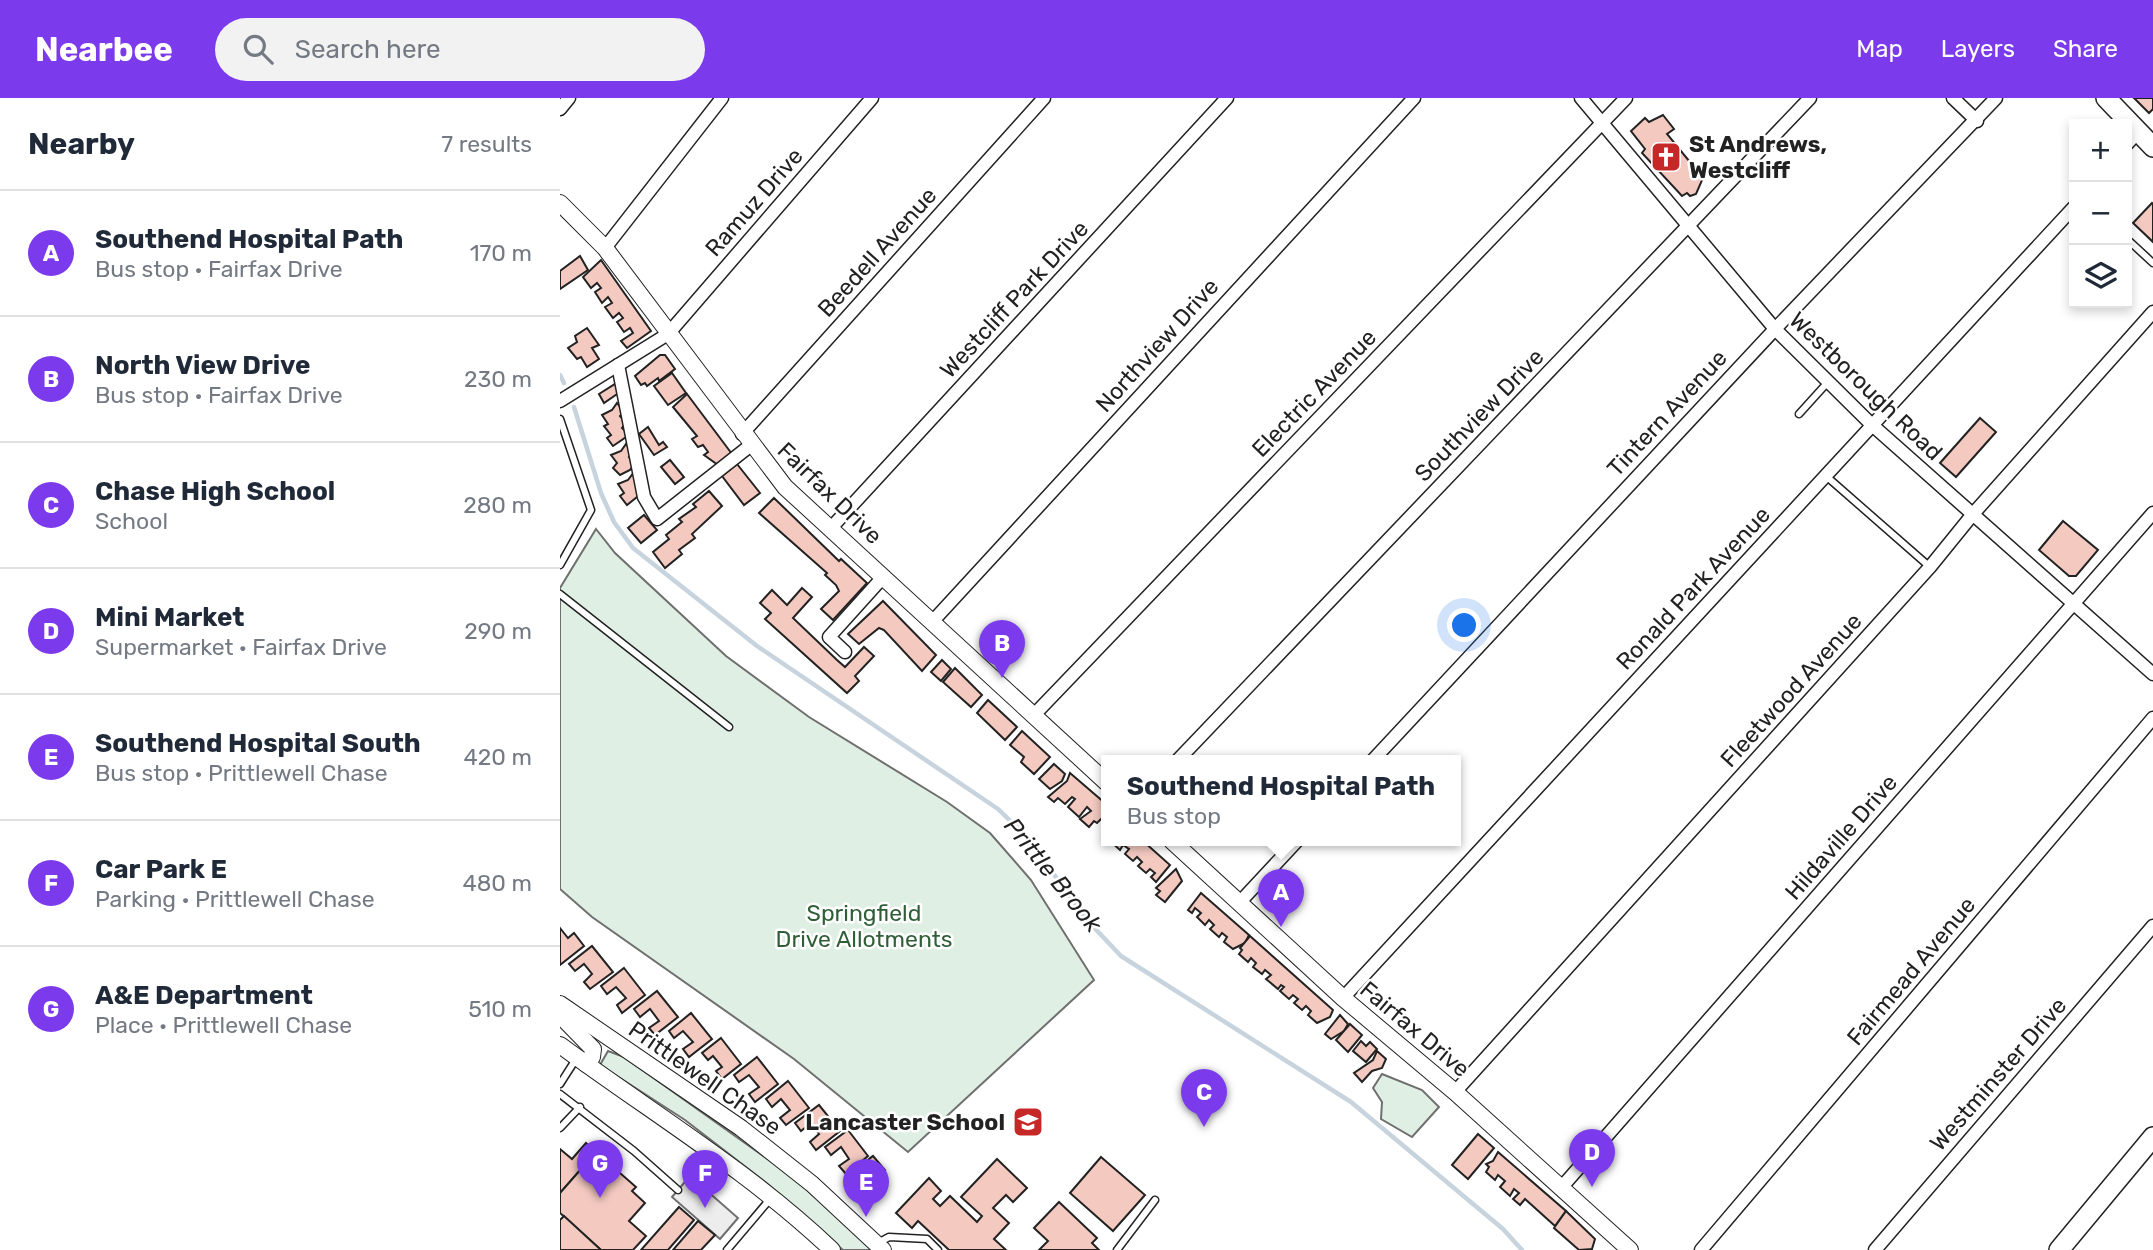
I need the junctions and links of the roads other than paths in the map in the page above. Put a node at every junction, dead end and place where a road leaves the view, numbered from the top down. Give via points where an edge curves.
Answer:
1 (569, 98) edge
2 (722, 98) edge
3 (872, 98) edge
4 (1044, 98) edge
5 (1227, 98) edge
6 (1414, 98) edge
7 (1581, 98) edge
8 (1626, 98) edge
9 (1810, 98) edge
10 (1954, 98) edge
11 (1996, 98) edge
12 (2106, 98) edge
13 (560, 110) edge
14 (2120, 119) edge
15 (1977, 121) junction
16 (1602, 123) junction
17 (2132, 138) edge
18 (2153, 147) edge
19 (560, 203) edge
20 (2069, 212) edge
21 (1688, 226) junction
22 (2132, 244) edge
23 (605, 248) junction
24 (2153, 263) edge
25 (2153, 312) edge
26 (1774, 329) junction
27 (668, 334) junction
28 (618, 365) junction
29 (1828, 382) junction
30 (560, 401) edge
31 (1799, 414) dead end
32 (560, 419) edge
33 (1871, 424) junction
34 (746, 439) junction
35 (1825, 475) junction
36 (2153, 513) edge
37 (1973, 514) junction
38 (831, 528) junction
39 (560, 565) edge
40 (1930, 567) junction
41 (884, 576) junction
42 (560, 594) edge
43 (2073, 604) junction
44 (933, 621) junction
45 (845, 652) dead end
46 (2153, 674) edge
47 (1033, 716) junction
48 (2153, 718) edge
49 (729, 727) dead end
50 (1183, 755) edge
51 (1378, 755) edge
52 (1101, 777) edge
53 (1178, 846) edge
54 (1292, 846) edge
55 (1240, 902) junction
56 (2153, 926) edge
57 (1343, 998) junction
58 (560, 1004) edge
59 (560, 1015) edge
60 (616, 1044) junction
61 (560, 1045) edge
62 (591, 1045) junction
63 (578, 1065) junction
64 (560, 1084) edge
65 (1455, 1092) junction
66 (560, 1094) edge
67 (580, 1107) junction
68 (560, 1128) edge
69 (2153, 1137) edge
70 (1561, 1188) junction
71 (678, 1191) dead end
72 (772, 1197) junction
73 (1154, 1200) dead end
74 (880, 1247) edge
75 (727, 1250) edge
76 (831, 1250) edge
77 (938, 1250) edge
78 (1117, 1250) edge
79 (1630, 1250) edge
80 (1701, 1250) edge
81 (1875, 1250) edge
82 (2059, 1250) edge

1 - 13 street
2 - 23 street
3 - 27 street, Ramuz Drive
4 - 34 street, Beedell Avenue
5 - 38 street, Westcliff Park Drive
6 - 44 street, Northview Drive
7 - 16 street, Westborough Road
8 - 16 street, Electric Avenue
9 - 21 street, Southview Drive
10 - 15 street
11 - 15 street, Tintern Avenue
12 - 14 main road
15 - 26 street, Tintern Avenue
16 - 21 street, Westborough Road
16 - 47 street, Electric Avenue
17 - 18 main road
19 - 23 street, Fairfax Drive
20 - 33 street, Ronald Park Avenue
21 - 26 street, Westborough Road
21 - 50 street, Southview Drive
22 - 24 lane
23 - 27 street, Fairfax Drive
25 - 37 street, Fleetwood Avenue
26 - 29 street, Westborough Road
26 - 51 street, Tintern Avenue
27 - 28 street, Ramuz Drive
27 - 34 street, Fairfax Drive
28 - 30 street, Ramuz Drive
28 - 34 street, Beedell Avenue via 644,497 657,519
29 - 31 lane
29 - 33 street, Westborough Road
32 - 39 lane via 591,510
33 - 35 street, Ronald Park Avenue
33 - 37 street, Westborough Road
34 - 38 street, Fairfax Drive via 785,486
35 - 40 lane
35 - 57 street, Ronald Park Avenue
36 - 43 street, Hildaville Drive
37 - 40 street, Fleetwood Avenue
37 - 43 street, Westborough Road
38 - 41 street, Fairfax Drive
40 - 65 street, Fleetwood Avenue
41 - 44 street, Fairfax Drive
41 - 45 street via 829,637
42 - 49 lane
43 - 46 street, Westborough Road
43 - 70 street, Hildaville Drive
44 - 47 street, Fairfax Drive
47 - 52 street, Fairfax Drive
48 - 80 street, Fairmead Avenue
53 - 55 street, Fairfax Drive
54 - 55 street
55 - 57 street, Fairfax Drive
56 - 81 street, Westminster Drive
57 - 65 street, Fairfax Drive
58 - 60 street, Prittlewell Chase
59 - 62 street
60 - 62 street via 601,1041
60 - 74 street, Prittlewell Chase via 741,1128 812,1184
61 - 63 street
62 - 63 street via 592,1058
63 - 64 lane
63 - 72 street via 690,1135
65 - 70 street, Fairfax Drive
66 - 67 lane
67 - 68 lane
67 - 71 lane
69 - 82 main road
70 - 79 street, Fairfax Drive
72 - 75 lane
72 - 76 street
73 - 78 lane
74 - 77 lane via 889,1237 927,1239

